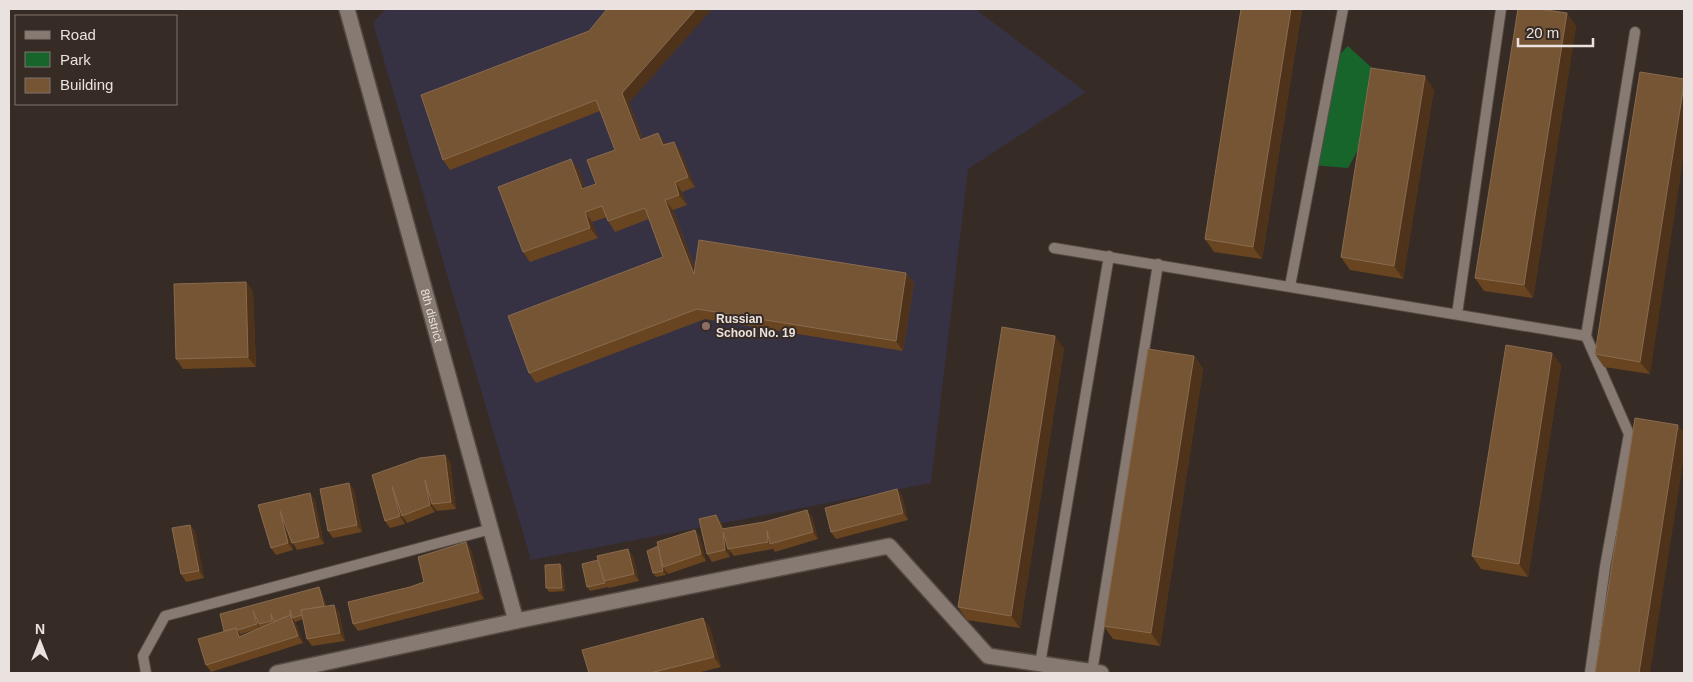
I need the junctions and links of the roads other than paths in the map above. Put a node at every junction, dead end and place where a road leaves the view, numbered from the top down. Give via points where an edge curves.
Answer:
1 (347, 9) edge
2 (1343, 9) edge
3 (1501, 9) edge
4 (1635, 32) dead end
5 (1054, 248) dead end
6 (1109, 256) junction
7 (1158, 264) junction
8 (1290, 286) junction
9 (1457, 314) junction
10 (1586, 336) junction
11 (491, 529) junction
12 (516, 620) junction
13 (1040, 664) junction
14 (146, 673) edge
15 (277, 673) edge
16 (1096, 673) edge
17 (1590, 673) edge

1 - 11 street, 8th district
2 - 8 lane
3 - 9 lane
4 - 10 lane
5 - 6 lane
6 - 7 lane
6 - 13 lane
7 - 8 lane
7 - 16 lane
8 - 9 lane
9 - 10 lane
10 - 17 lane via 1629,434
11 - 12 street, 8th district
11 - 14 lane via 166,616 143,656
12 - 13 street via 889,546 988,656
12 - 15 street
13 - 16 street

